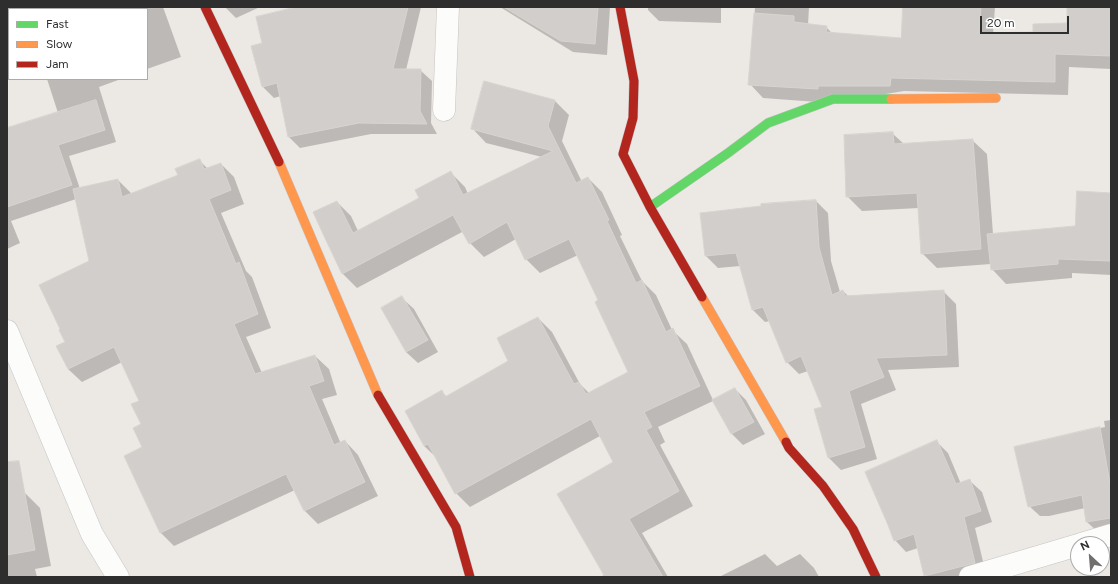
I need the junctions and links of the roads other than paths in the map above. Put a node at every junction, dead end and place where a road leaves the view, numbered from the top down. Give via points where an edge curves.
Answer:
1 (205, 7) edge
2 (448, 7) edge
3 (620, 7) edge
4 (996, 98) dead end
5 (444, 110) dead end
6 (650, 208) junction
7 (7, 331) edge
8 (1070, 547) edge
9 (118, 577) edge
10 (470, 577) edge
11 (876, 577) edge
12 (970, 577) edge

1 - 10 street via 282,169 380,399 456,527
2 - 5 street
3 - 6 street via 634,81 633,118 623,154
4 - 6 street via 834,99 768,123
6 - 11 street via 789,448 823,486 853,529
7 - 9 street via 92,534
8 - 12 street

